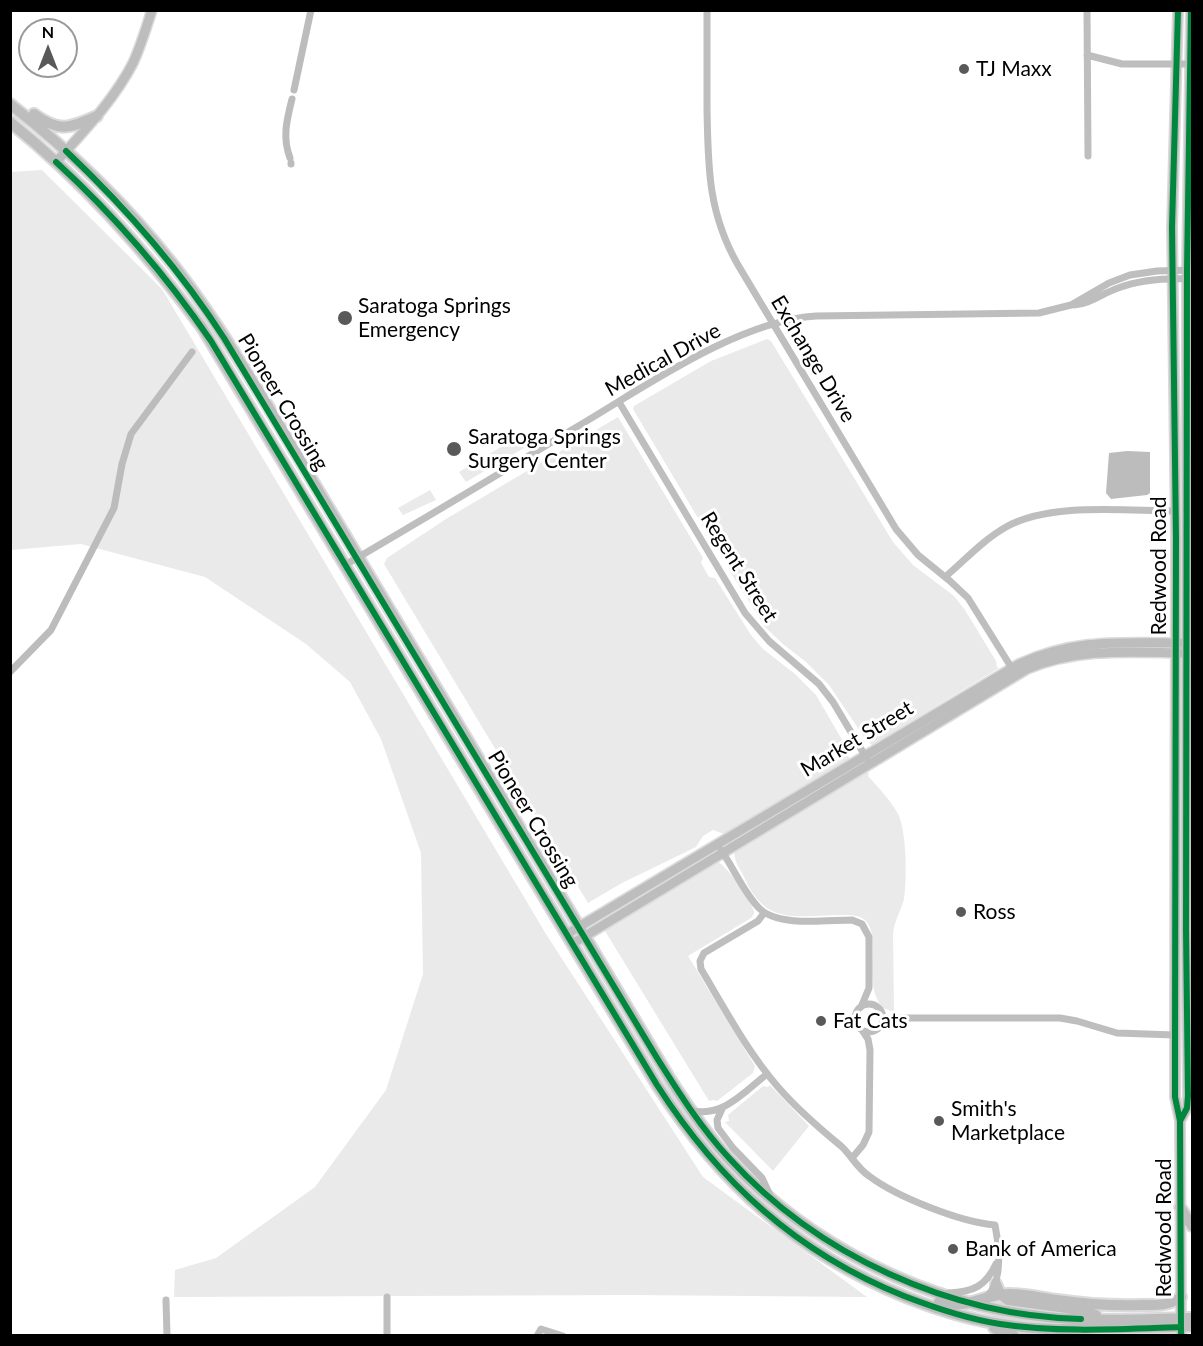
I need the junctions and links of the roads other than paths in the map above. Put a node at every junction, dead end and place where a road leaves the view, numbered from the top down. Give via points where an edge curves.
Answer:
1 (152, 10) edge
2 (707, 10) edge
3 (1087, 10) edge
4 (1178, 10) edge
5 (1191, 10) edge
6 (1087, 55) junction
7 (1178, 64) junction
8 (1191, 64) edge
9 (10, 99) edge
10 (10, 104) edge
11 (97, 116) junction
12 (10, 122) edge
13 (66, 151) junction
14 (1089, 156) dead end
15 (56, 162) junction
16 (1173, 274) junction
17 (1190, 274) edge
18 (774, 325) junction
19 (619, 402) junction
20 (1176, 511) junction
21 (357, 558) junction
22 (345, 565) junction
23 (945, 577) junction
24 (1176, 648) junction
25 (1186, 648) junction
26 (1014, 672) junction
27 (867, 759) junction
28 (720, 848) junction
29 (764, 913) junction
30 (581, 932) junction
31 (570, 939) junction
32 (869, 988) junction
33 (861, 1007) junction
34 (879, 1009) junction
35 (899, 1018) junction
36 (880, 1026) junction
37 (862, 1030) junction
38 (1175, 1035) junction
39 (1190, 1035) edge
40 (870, 1050) junction
41 (767, 1074) junction
42 (722, 1109) junction
43 (691, 1110) junction
44 (1180, 1121) junction
45 (852, 1158) junction
46 (771, 1198) junction
47 (1180, 1207) junction
48 (1192, 1226) edge
49 (824, 1256) junction
50 (997, 1262) junction
51 (998, 1289) junction
52 (941, 1293) junction
53 (387, 1297) dead end
54 (1181, 1297) junction
55 (166, 1300) dead end
56 (979, 1301) junction
57 (1108, 1320) junction
58 (981, 1321) junction
59 (1186, 1325) edge
60 (167, 1335) edge
61 (387, 1335) edge
62 (537, 1335) edge
63 (564, 1335) edge
64 (1014, 1335) edge

1 - 11 main road via 134,61
2 - 18 street, Exchange Drive via 712,197 731,254
3 - 6 street
4 - 7 main road, Redwood Road
5 - 8 main road, Redwood Road
6 - 7 street via 1122,64
6 - 14 street
7 - 8 street
7 - 16 main road, Redwood Road
8 - 17 main road, Redwood Road
9 - 11 highway via 57,127
10 - 13 highway, Pioneer Crossing
11 - 13 main road
12 - 15 highway, Pioneer Crossing
13 - 15 main road
13 - 21 highway, Pioneer Crossing via 170,260 260,394
15 - 22 highway, Pioneer Crossing via 125,231 192,315
16 - 17 street, Medical Drive
16 - 18 street, Medical Drive via 1126,285 1085,303 1029,314 816,316
16 - 20 main road, Redwood Road
17 - 25 main road, Redwood Road
18 - 19 street, Medical Drive via 698,355
18 - 23 street, Exchange Drive via 896,529 918,555
19 - 21 street, Medical Drive
19 - 27 street, Regent Street via 745,613 769,641 819,684
20 - 23 street via 1067,511 1031,517 990,538
20 - 24 main road, Redwood Road
21 - 22 street, Medical Drive
21 - 30 highway, Pioneer Crossing
22 - 31 highway, Pioneer Crossing
23 - 26 street, Exchange Drive via 972,604
24 - 25 main road, Market Street
24 - 26 main road, Market Street via 1080,644 1049,651
24 - 38 main road, Redwood Road
25 - 39 main road, Redwood Road
26 - 27 main road, Market Street
27 - 28 main road, Market Street
28 - 29 street
28 - 30 main road, Market Street
29 - 32 street via 783,920 852,920 862,924 869,937
29 - 41 street via 758,921 704,953 700,963 744,1042
30 - 31 main road, Market Street
30 - 43 highway, Pioneer Crossing
31 - 49 highway, Pioneer Crossing via 657,1085 694,1138 759,1208
32 - 33 street
32 - 34 street
33 - 34 street
33 - 37 street via 855,1019
34 - 35 street
34 - 36 street via 883,1017
35 - 36 street
35 - 38 street via 1060,1018 1117,1033
36 - 37 street via 871,1032
36 - 40 street
37 - 40 street
38 - 44 main road, Redwood Road via 1175,1097
39 - 44 main road, Redwood Road via 1188,1102
40 - 45 street via 869,1132
41 - 42 street
41 - 45 street via 800,1111
42 - 43 street via 710,1113
42 - 46 street via 718,1128 762,1178
43 - 46 highway, Pioneer Crossing via 725,1154
44 - 47 main road, Redwood Road
45 - 50 street via 868,1176 906,1197 995,1225
46 - 52 highway, Pioneer Crossing via 858,1258
47 - 48 highway
47 - 54 main road, Redwood Road
49 - 56 highway via 940,1302 958,1305
49 - 58 highway, Pioneer Crossing via 896,1293
50 - 51 street
50 - 52 street via 986,1282 977,1288
51 - 54 highway via 1112,1305 1163,1304
51 - 56 highway
51 - 57 highway via 1012,1301 1074,1310
52 - 56 highway, Pioneer Crossing
53 - 61 street
54 - 59 main road, Redwood Road
55 - 60 street
56 - 57 highway, Pioneer Crossing via 1038,1316
57 - 59 highway, Pioneer Crossing
58 - 59 highway, Pioneer Crossing via 1051,1329
58 - 64 highway
62 - 63 street via 541,1329

